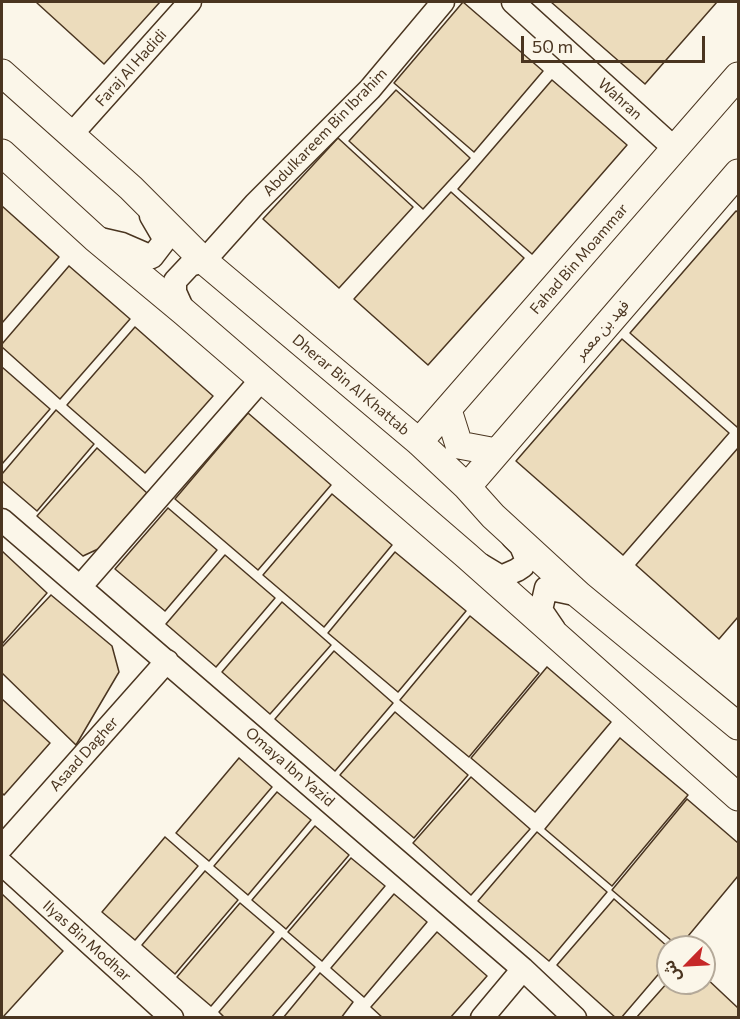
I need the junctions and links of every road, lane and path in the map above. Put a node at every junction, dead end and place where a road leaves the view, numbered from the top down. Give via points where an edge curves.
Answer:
1 (190, 2) edge
2 (443, 2) edge
3 (513, 2) edge
4 (2, 73) edge
5 (738, 76) edge
6 (71, 135) junction
7 (674, 148) junction
8 (2, 153) edge
9 (738, 173) edge
10 (130, 188) junction
11 (95, 238) junction
12 (204, 261) junction
13 (184, 312) junction
14 (261, 380) junction
15 (448, 410) junction
16 (419, 442) junction
17 (496, 452) junction
18 (467, 487) junction
19 (493, 516) junction
20 (2, 520) edge
21 (467, 556) junction
22 (80, 587) junction
23 (579, 595) junction
24 (563, 642) junction
25 (167, 661) junction
26 (738, 726) edge
27 (738, 797) edge
28 (2, 847) edge
29 (2, 864) edge
30 (523, 969) junction
31 (170, 1017) edge
32 (482, 1017) edge
33 (575, 1017) edge

1 - 6 street, Faraj Al Hadidi
2 - 12 street, Abdulkareem Bin Ibrahim via 370,89
3 - 7 street, Wahran
4 - 6 street, Dherar Bin Al Khattab
5 - 7 street, Fahad Bin Moammar
6 - 10 street, Dherar Bin Al Khattab
7 - 15 street, Fahad Bin Moammar
8 - 11 street, Dherar Bin Al Khattab
9 - 17 street, فهد بن معمر
10 - 11 street, Dherar Bin Al Khattab via 165,240 152,257
10 - 12 street, Dherar Bin Al Khattab
11 - 13 street, Dherar Bin Al Khattab
12 - 13 street via 190,265 175,281 175,292
12 - 16 street, Dherar Bin Al Khattab
13 - 14 street, Dherar Bin Al Khattab
14 - 21 street, Dherar Bin Al Khattab
14 - 22 street
15 - 16 street, Fahad Bin Moammar
15 - 17 street via 459,445
16 - 18 street, Dherar Bin Al Khattab
17 - 18 street, فهد بن معمر
18 - 19 street, Dherar Bin Al Khattab
19 - 21 street, Dherar Bin Al Khattab via 521,546 526,558 523,566 501,577
19 - 23 street, Dherar Bin Al Khattab
20 - 22 street, Omaya Ibn Yazid
21 - 24 street, Dherar Bin Al Khattab
22 - 25 street, Omaya Ibn Yazid
23 - 24 street, Dherar Bin Al Khattab via 546,588 541,610
23 - 26 street, Dherar Bin Al Khattab
24 - 27 street, Dherar Bin Al Khattab
25 - 28 street, Asaad Dagher
25 - 30 street, Omaya Ibn Yazid
29 - 31 street, Ilyas Bin Modhar
30 - 32 street
30 - 33 street, Omaya Ibn Yazid

